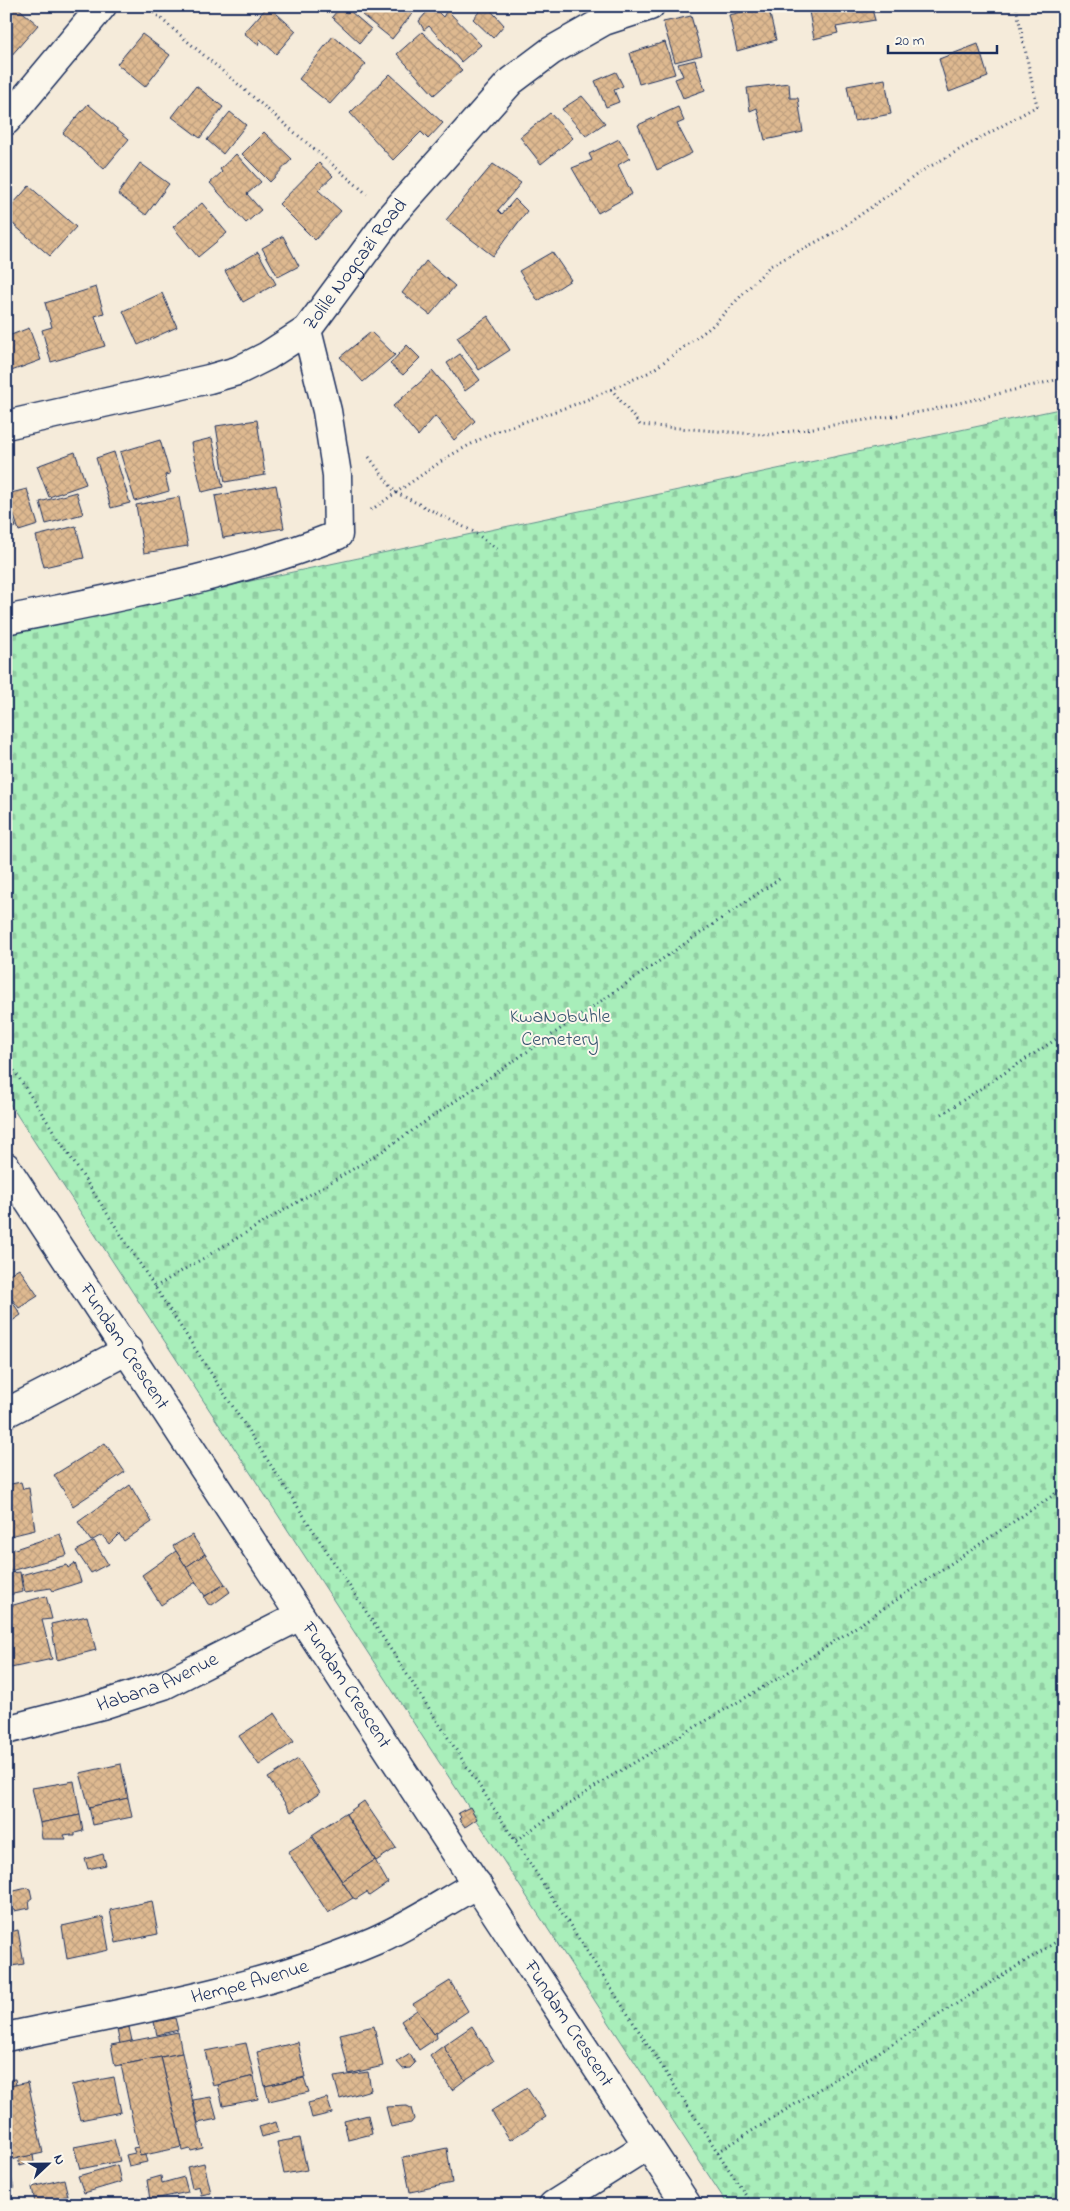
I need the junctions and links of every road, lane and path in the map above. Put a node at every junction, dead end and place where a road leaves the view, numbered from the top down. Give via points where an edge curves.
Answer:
1 (102, 6) edge
2 (146, 6) edge
3 (650, 6) edge
4 (1016, 6) edge
5 (602, 13) edge
6 (6, 121) edge
7 (392, 216) junction
8 (307, 330) junction
9 (1064, 378) edge
10 (612, 389) junction
11 (6, 425) edge
12 (368, 455) dead end
13 (395, 492) junction
14 (338, 535) junction
15 (498, 550) dead end
16 (6, 620) edge
17 (782, 877) dead end
18 (1064, 1034) edge
19 (6, 1058) edge
20 (942, 1114) dead end
21 (6, 1167) edge
22 (156, 1287) junction
23 (128, 1350) junction
24 (6, 1413) edge
25 (1064, 1488) edge
26 (300, 1616) junction
27 (6, 1730) edge
28 (516, 1840) junction
29 (476, 1884) junction
30 (1064, 1937) edge
31 (6, 2037) edge
32 (648, 2145) junction
33 (718, 2152) junction
34 (554, 2205) edge
35 (687, 2205) edge
36 (752, 2205) edge

1 - 6 street
2 - 7 path
3 - 5 street, Zolile Nogcazi Road
4 - 10 path via 1037,106 922,171 839,230 770,266 711,327 650,372
5 - 7 street, Zolile Nogcazi Road via 511,82
7 - 8 street, Zolile Nogcazi Road
8 - 11 street, Zolile Nogcazi Road via 237,371
8 - 14 street via 327,411 337,476
9 - 10 path via 926,411 767,434 640,425
10 - 13 path via 492,432
12 - 13 path
13 - 14 path
13 - 15 path via 474,532
14 - 16 street via 292,553 118,597
17 - 22 path via 378,1154
18 - 20 path
19 - 22 path
21 - 23 street, Fundam Crescent
22 - 28 path
23 - 24 street
23 - 26 street, Fundam Crescent
25 - 28 path via 784,1675 608,1778
26 - 27 street, Habana Avenue via 164,1685
26 - 29 street, Fundam Crescent
28 - 33 path
29 - 31 street, Hempe Avenue via 376,1940 284,1976
29 - 32 street, Fundam Crescent
30 - 33 path
32 - 34 street
32 - 35 street, Fundam Crescent
33 - 36 path

